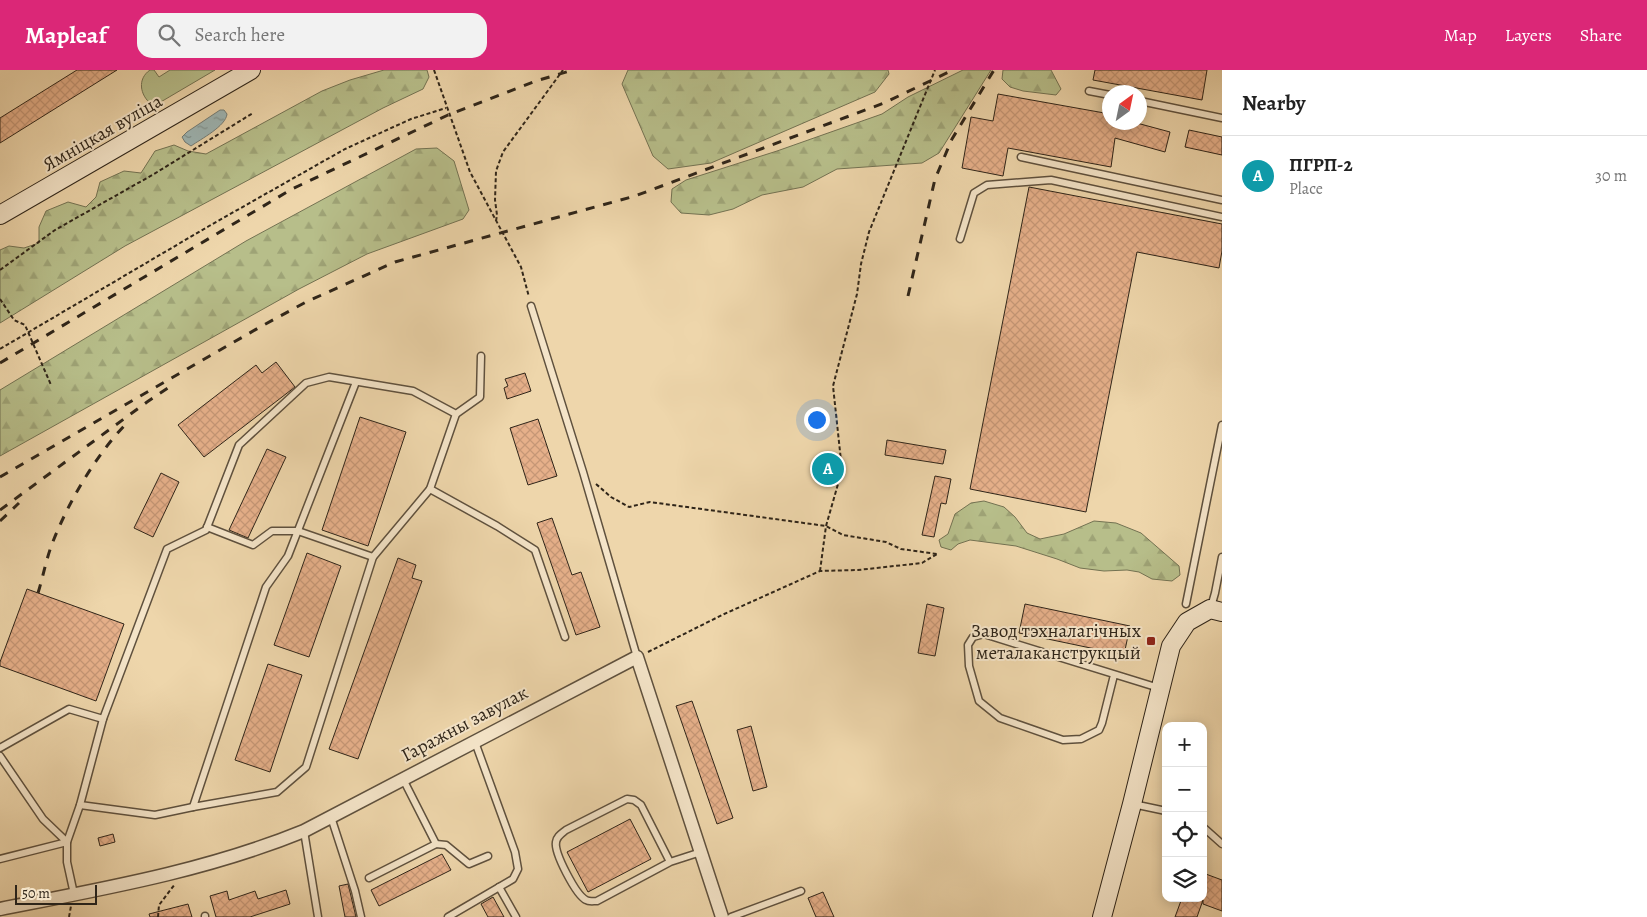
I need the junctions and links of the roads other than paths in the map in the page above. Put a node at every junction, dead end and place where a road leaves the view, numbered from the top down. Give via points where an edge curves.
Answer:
1 (249, 70) edge
2 (1089, 91) dead end
3 (1102, 93) edge
4 (1147, 102) edge
5 (1222, 118) edge
6 (1021, 157) dead end
7 (1222, 200) edge
8 (0, 215) edge
9 (1222, 217) edge
10 (960, 239) dead end
11 (531, 306) road end
12 (481, 356) dead end
13 (356, 382) junction
14 (456, 414) junction
15 (1222, 425) edge
16 (430, 489) junction
17 (207, 528) junction
18 (298, 531) junction
19 (373, 557) junction
20 (1222, 557) edge
21 (1222, 584) edge
22 (1186, 604) dead end
23 (1216, 605) edge
24 (565, 636) dead end
25 (637, 657) junction
26 (1114, 675) junction
27 (1160, 689) junction
28 (103, 719) junction
29 (475, 742) junction
30 (0, 748) edge
31 (0, 756) edge
32 (403, 779) junction
33 (1132, 804) junction
34 (80, 805) junction
35 (193, 807) junction
36 (1162, 810) edge
37 (331, 817) junction
38 (304, 831) junction
39 (1207, 831) edge
40 (67, 842) junction
41 (436, 844) junction
42 (1222, 844) edge
43 (701, 852) junction
44 (488, 856) dead end
45 (0, 859) edge
46 (670, 862) junction
47 (369, 878) dead end
48 (500, 887) junction
49 (802, 891) dead end
50 (74, 894) junction
51 (0, 909) edge
52 (318, 917) edge
53 (361, 917) edge
54 (448, 917) edge
55 (516, 917) edge
56 (722, 917) edge
57 (731, 917) edge
58 (1102, 917) edge

1 - 8 street, Ямніцкая вуліца
2 - 3 lane
4 - 5 lane
6 - 7 lane
9 - 10 lane via 1051,180 986,185 974,193
11 - 25 lane
12 - 14 lane via 480,397
13 - 14 lane via 413,391
13 - 17 lane via 329,377 306,383 239,445
13 - 18 lane
14 - 16 lane
15 - 22 lane
16 - 19 lane
16 - 24 lane via 535,550
17 - 18 lane via 253,545 272,531
17 - 28 lane via 167,548
18 - 19 lane
18 - 35 lane via 288,556 266,587
19 - 35 lane via 306,767 277,792
20 - 23 lane
21 - 23 lane
23 - 27 street via 1187,622 1170,646
25 - 29 street, Гаражны завулак
25 - 43 street
26 - 26 lane via 984,634 973,637 968,644 968,666 980,701 1000,718 1063,740 1081,739 1099,730
26 - 27 lane
27 - 33 street
28 - 30 lane via 69,709
28 - 34 lane
29 - 32 street, Гаражны завулак
29 - 48 lane via 515,852 518,869 513,879
31 - 40 lane via 43,819
32 - 37 street, Гаражны завулак
32 - 41 lane
33 - 36 lane
33 - 58 street
34 - 35 lane via 155,815
34 - 40 lane
37 - 38 street, Гаражны завулак
37 - 53 lane
38 - 50 street, Гаражны завулак via 267,846 185,870
38 - 52 lane
39 - 42 lane
40 - 45 lane
40 - 50 lane via 67,862
41 - 44 lane via 446,845 469,864
41 - 47 lane
43 - 46 lane
43 - 56 street
46 - 46 lane via 597,901 588,902 580,896 557,854 556,842 566,830 627,799 634,800 640,805
48 - 54 lane
48 - 55 lane
49 - 57 lane
50 - 51 street, Гаражны завулак

